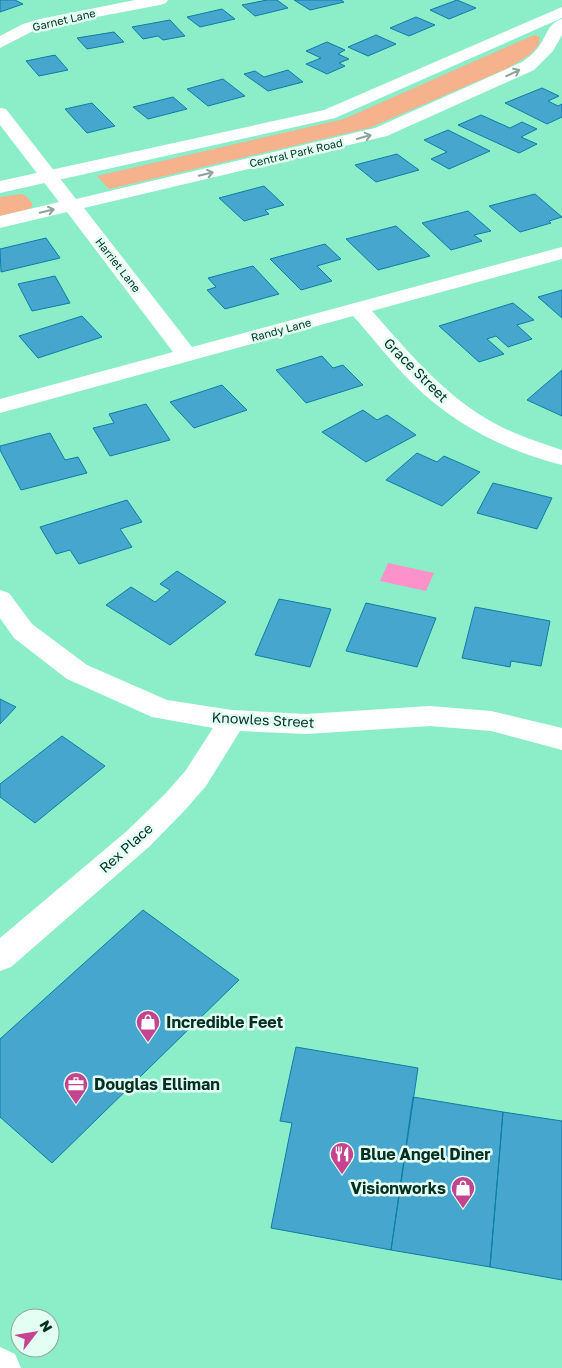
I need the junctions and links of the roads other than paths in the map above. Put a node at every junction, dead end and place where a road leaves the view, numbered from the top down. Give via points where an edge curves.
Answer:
1 (160, 0) edge
2 (562, 12) edge
3 (562, 24) edge
4 (0, 43) edge
5 (0, 113) edge
6 (49, 176) junction
7 (0, 187) edge
8 (71, 205) junction
9 (0, 222) edge
10 (562, 253) edge
11 (358, 309) junction
12 (187, 354) junction
13 (0, 406) edge
14 (562, 458) edge
15 (0, 600) edge
16 (232, 720) junction
17 (562, 740) edge
18 (0, 958) edge

1 - 4 street, Garnet Lane via 46,22 29,27
2 - 6 street via 329,114
8 -> 3 street, Central Park Road via 381,132 528,66 545,50
5 - 6 street
6 - 7 street
6 - 8 street, Harriet Lane
9 -> 8 street, Central Park Road
8 - 12 street, Harriet Lane
10 - 11 street, Randy Lane
11 - 12 street, Randy Lane
11 - 14 street, Grace Street via 420,378 452,406 487,428
12 - 13 street, Randy Lane
15 - 16 street, Knowles Street via 23,631 77,672 162,710
16 - 17 street, Knowles Street via 306,724 430,716 491,721
16 - 18 street, Rex Place via 196,778 176,801 139,838

